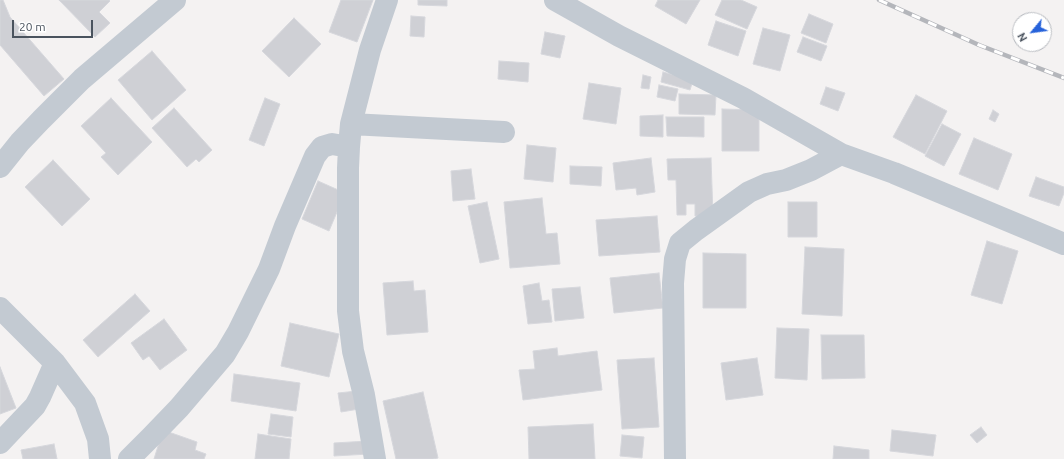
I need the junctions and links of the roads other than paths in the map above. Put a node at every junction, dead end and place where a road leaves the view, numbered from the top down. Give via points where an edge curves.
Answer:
1 (175, 0) edge
2 (387, 0) edge
3 (555, 0) edge
4 (351, 124) junction
5 (504, 132) dead end
6 (348, 147) junction
7 (841, 154) junction
8 (0, 167) edge
9 (1064, 244) edge
10 (0, 308) edge
11 (55, 363) junction
12 (0, 443) edge
13 (100, 459) edge
14 (129, 459) edge
15 (375, 459) edge
16 (675, 459) edge

1 - 8 street via 82,79 20,142
2 - 4 street via 370,50
3 - 7 street via 619,36 743,98
4 - 5 street
4 - 6 street
6 - 14 street via 332,144 322,147 315,156 269,269 225,354 179,408
6 - 15 street via 348,311 353,351
7 - 9 street via 894,173
7 - 16 street via 811,170 749,192 680,243 674,259 673,284
10 - 11 street
11 - 12 street via 35,406
11 - 13 street via 85,403 98,439

